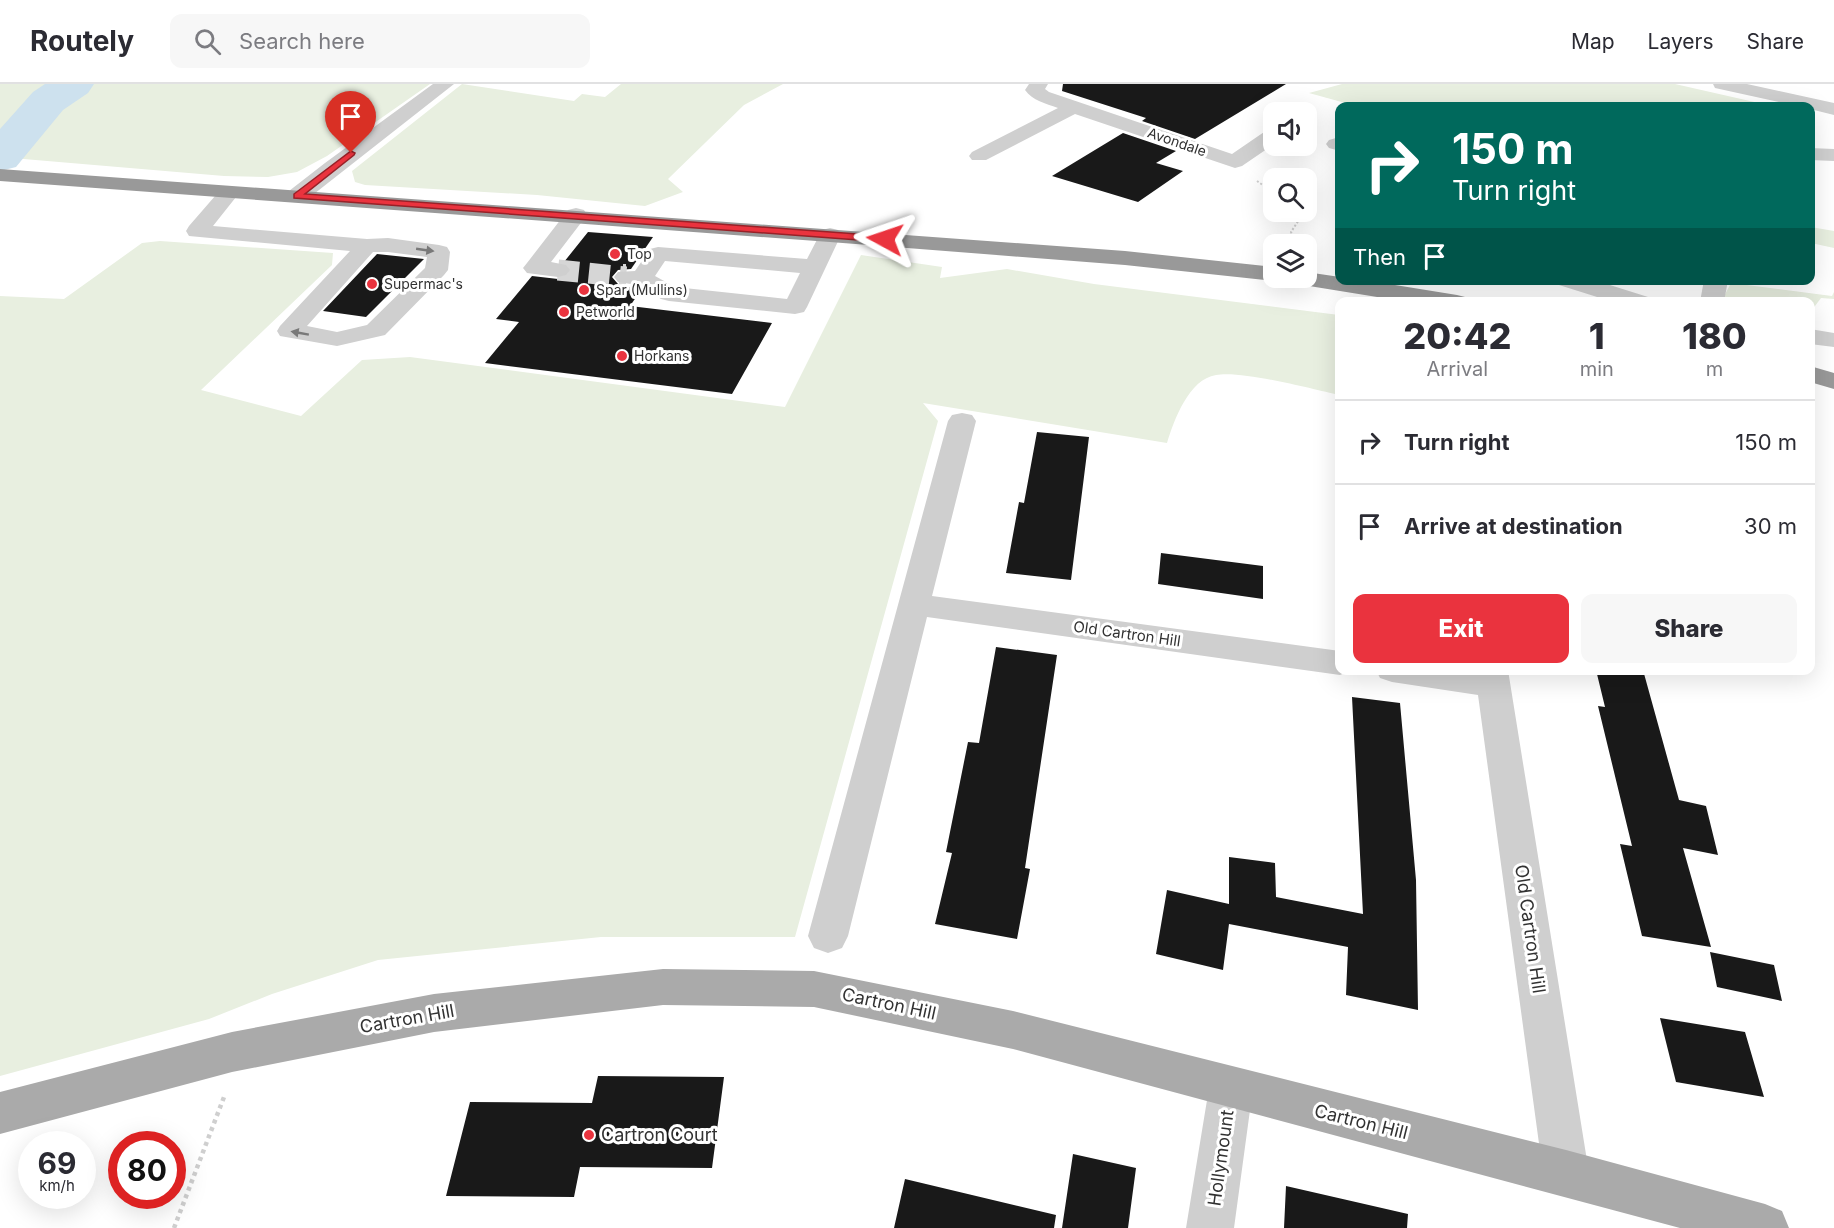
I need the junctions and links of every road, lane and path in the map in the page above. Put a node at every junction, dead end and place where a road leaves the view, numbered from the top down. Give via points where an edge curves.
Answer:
1 (445, 84) edge
2 (1039, 84) edge
3 (1722, 84) edge
4 (1803, 102) edge
5 (1815, 105) edge
6 (1074, 107) junction
7 (1834, 109) edge
8 (1263, 142) edge
9 (1815, 154) edge
10 (1834, 155) edge
11 (979, 156) dead end
12 (0, 175) edge
13 (229, 192) junction
14 (297, 196) junction
15 (576, 215) junction
16 (830, 235) junction
17 (367, 246) junction
18 (814, 267) junction
19 (558, 270) tunnel mouth
20 (1263, 273) edge
21 (1317, 280) edge
22 (1335, 283) edge
23 (1348, 285) edge
24 (1584, 285) edge
25 (1425, 297) edge
26 (1623, 297) edge
27 (1815, 337) edge
28 (1834, 340) edge
29 (1815, 376) edge
30 (1834, 381) edge
31 (962, 421) dead end
32 (914, 604) junction
33 (1335, 662) edge
34 (1454, 675) edge
35 (1492, 678) edge
36 (828, 936) dead end
37 (232, 1052) junction
38 (1231, 1088) junction
39 (0, 1113) edge
40 (1566, 1173) junction
41 (174, 1228) edge
42 (1210, 1228) edge
43 (1765, 1228) edge

1 - 14 street
2 - 6 street, Avondale via 1034,90 1042,96
3 - 4 street
5 - 7 street
6 - 8 street, Avondale via 1235,162
6 - 11 street
9 - 10 street
12 - 13 highway
13 - 14 highway
13 - 17 street via 197,231
14 - 15 highway
15 - 16 highway
15 - 19 street via 535,268
16 - 18 street
16 - 20 highway
17 -> 17 street via 439,252 436,270 376,330 337,339 289,331
18 - 18 street via 795,307 669,294 634,277 658,254
21 - 22 highway
23 - 25 highway
24 - 26 street
27 - 28 street
29 - 30 highway
31 - 32 street
32 - 33 street, Old Cartron Hill
32 - 36 street
34 - 35 street, Old Cartron Hill
35 - 40 street, Old Cartron Hill
37 - 38 main road, Cartron Hill via 434,1013 663,987 814,989 1012,1030
37 - 39 main road, Cartron Hill
37 - 41 path via 224,1099
38 - 40 main road, Cartron Hill
38 - 42 street, Hollymount
40 - 43 main road, Cartron Hill

